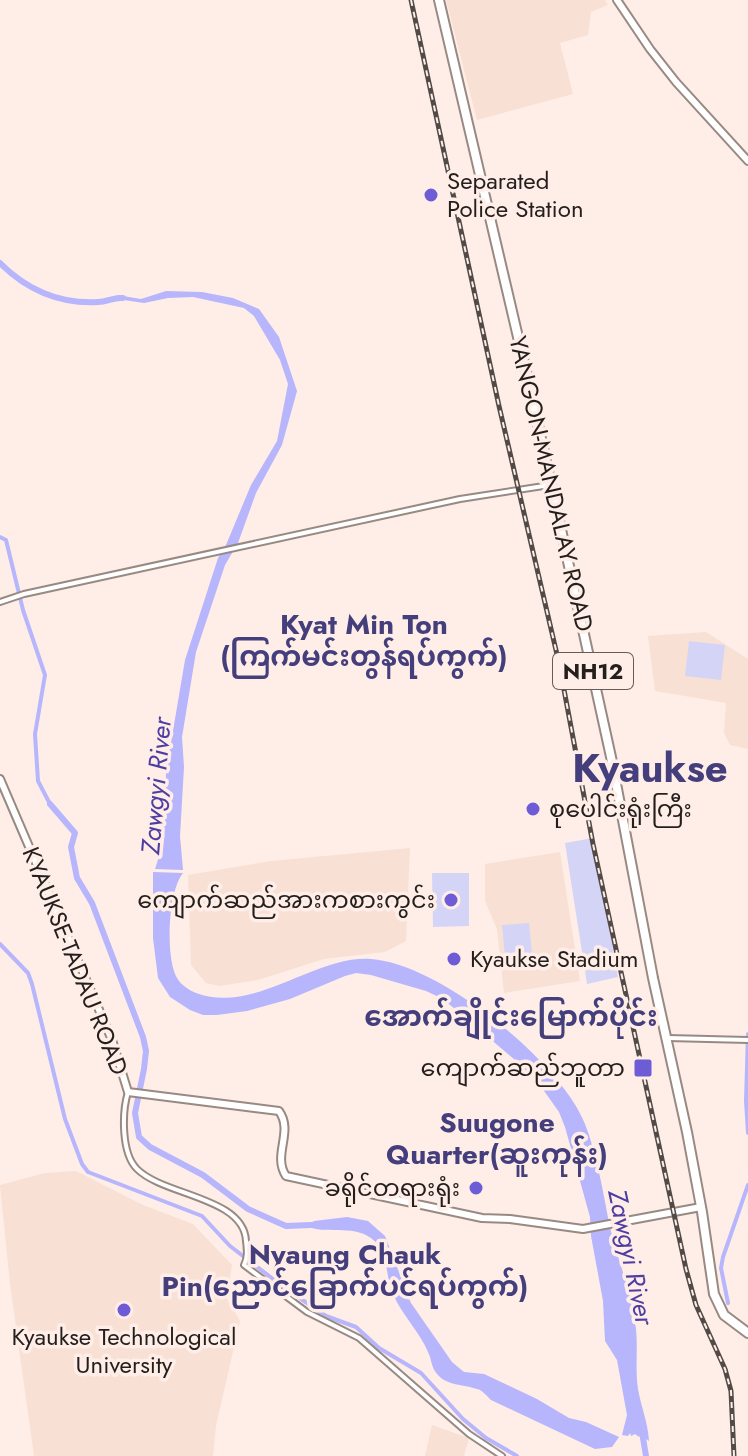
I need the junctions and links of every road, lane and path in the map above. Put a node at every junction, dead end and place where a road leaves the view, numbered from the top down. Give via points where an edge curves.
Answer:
1 (439, 0) edge
2 (617, 0) edge
3 (748, 161) edge
4 (550, 485) junction
5 (0, 602) edge
6 (0, 779) edge
7 (666, 1038) junction
8 (748, 1040) edge
9 (132, 1093) junction
10 (701, 1207) junction
11 (748, 1333) edge
12 (502, 1456) edge

1 - 4 highway, YANGON-MANDALAY ROAD / NH12
2 - 3 main road via 676,82
4 - 5 street via 460,499
4 - 7 highway, YANGON-MANDALAY ROAD / NH12
6 - 9 main road, KYAUKSE-TADAU ROAD
7 - 8 street
7 - 10 highway, YANGON-MANDALAY ROAD / NH12
9 - 10 main road, KYAUKSE-TADAU ROAD via 279,1111 286,1132 281,1152 286,1176 482,1218 586,1229
9 - 12 street via 124,1106 124,1126 133,1165 140,1173 241,1222 246,1232 244,1265 307,1312 359,1338 469,1434
10 - 11 highway, YANGON-MANDALAY ROAD / NH12 via 714,1294 724,1315

